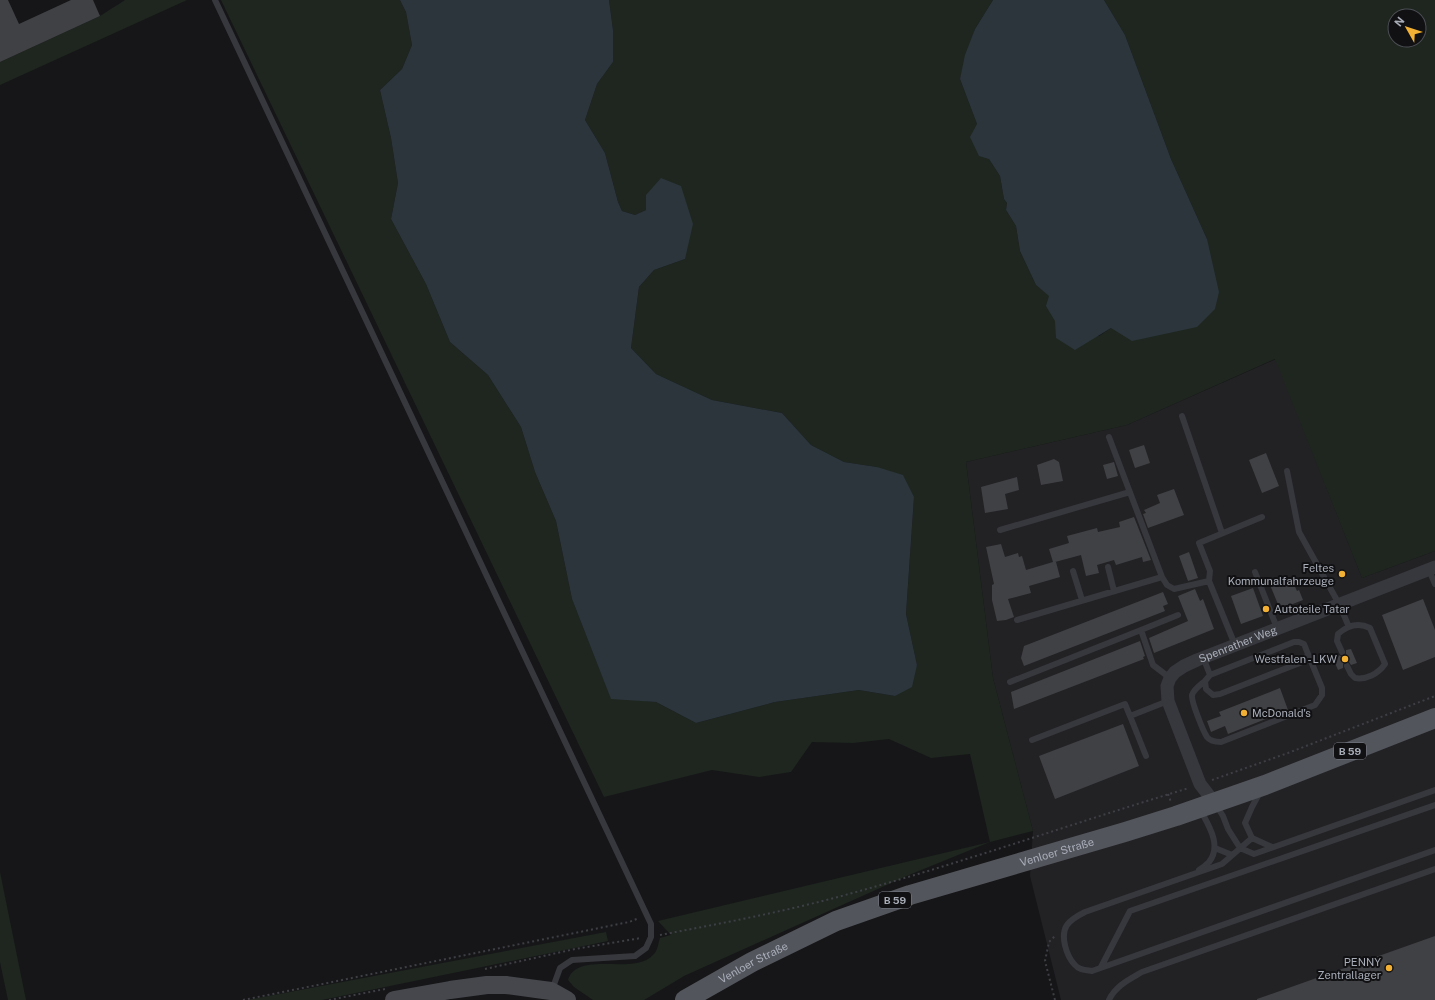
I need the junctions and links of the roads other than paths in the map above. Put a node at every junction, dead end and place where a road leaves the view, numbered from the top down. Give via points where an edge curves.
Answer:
1 (216, 0) edge
2 (1182, 416) dead end
3 (1109, 437) dead end
4 (1287, 471) dead end
5 (1130, 492) junction
6 (1262, 517) dead end
7 (1000, 530) dead end
8 (1222, 533) junction
9 (1108, 567) dead end
10 (1432, 568) edge
11 (1073, 571) dead end
12 (1255, 572) dead end
13 (1162, 577) junction
14 (1209, 581) junction
15 (1435, 584) edge
16 (1114, 591) junction
17 (1082, 600) junction
18 (1338, 604) junction
19 (1178, 615) dead end
20 (1017, 620) dead end
21 (1349, 627) junction
22 (1278, 628) junction
23 (1141, 630) junction
24 (1235, 645) junction
25 (1342, 652) dead end
26 (1308, 654) junction
27 (1203, 658) junction
28 (1347, 666) dead end
29 (1210, 675) junction
30 (1170, 678) junction
31 (1205, 681) junction
32 (1010, 682) dead end
33 (1168, 701) junction
34 (1130, 716) junction
35 (1435, 718) edge
36 (1032, 740) dead end
37 (1146, 756) dead end
38 (1265, 785) junction
39 (1435, 790) edge
40 (1207, 805) junction
41 (1435, 805) edge
42 (1252, 838) junction
43 (1272, 847) junction
44 (1215, 848) junction
45 (1240, 848) junction
46 (1435, 850) edge
47 (1232, 855) junction
48 (1435, 869) edge
49 (1196, 873) junction
50 (1101, 967) junction
51 (551, 991) junction
52 (394, 1000) edge
53 (567, 1000) edge
54 (685, 1000) edge
55 (1109, 1000) edge

1 - 51 lane via 648,915 651,936 646,948 635,956 572,960 560,968
2 - 8 lane
3 - 5 lane
4 - 18 lane via 1299,532
5 - 7 lane
5 - 13 lane
6 - 8 lane
8 - 14 lane via 1199,543 1210,571
9 - 16 lane
10 - 15 lane
10 - 18 street, Spenrather Weg
11 - 17 lane
12 - 22 lane
13 - 14 lane via 1167,585 1174,589
13 - 16 lane
14 - 24 lane
16 - 17 lane
17 - 20 lane
18 - 21 lane
18 - 22 street, Spenrather Weg
19 - 23 lane
21 - 25 lane via 1338,634 1337,641
21 - 28 lane via 1355,624 1370,628 1385,664 1382,669 1363,679 1355,678
22 - 24 street, Spenrather Weg
23 - 30 lane via 1153,665
23 - 32 lane
24 - 27 street, Spenrather Weg
26 - 29 lane via 1304,644 1294,642
26 - 31 lane via 1305,661 1220,694 1212,695 1206,689
26 - 31 lane via 1322,688 1322,695 1315,705 1221,742 1215,742 1206,736 1193,703 1192,696 1195,690
27 - 29 lane
27 - 30 street, Spenrather Weg via 1184,666
29 - 31 lane
30 - 33 street via 1167,686
33 - 34 lane
33 - 40 street
34 - 36 lane via 1125,704
34 - 37 lane
35 - 38 main road, Venloer Straße / B 59
38 - 40 main road, Venloer Straße / B 59
38 - 42 lane via 1245,823
39 - 43 lane
40 - 44 lane
40 - 45 lane via 1223,816
40 - 54 main road, Venloer Straße / B 59 via 1126,832 910,895 836,921 752,962
41 - 50 lane via 1130,911
42 - 43 lane
42 - 45 lane
43 - 45 lane via 1254,854
44 - 47 lane
44 - 49 lane via 1209,861
45 - 47 lane
46 - 50 lane
47 - 49 lane via 1222,864
48 - 55 lane via 1142,972 1122,983
49 - 50 lane via 1085,912 1067,925 1064,939 1075,965 1083,970 1092,971
51 - 52 main road via 487,985
51 - 53 main road

